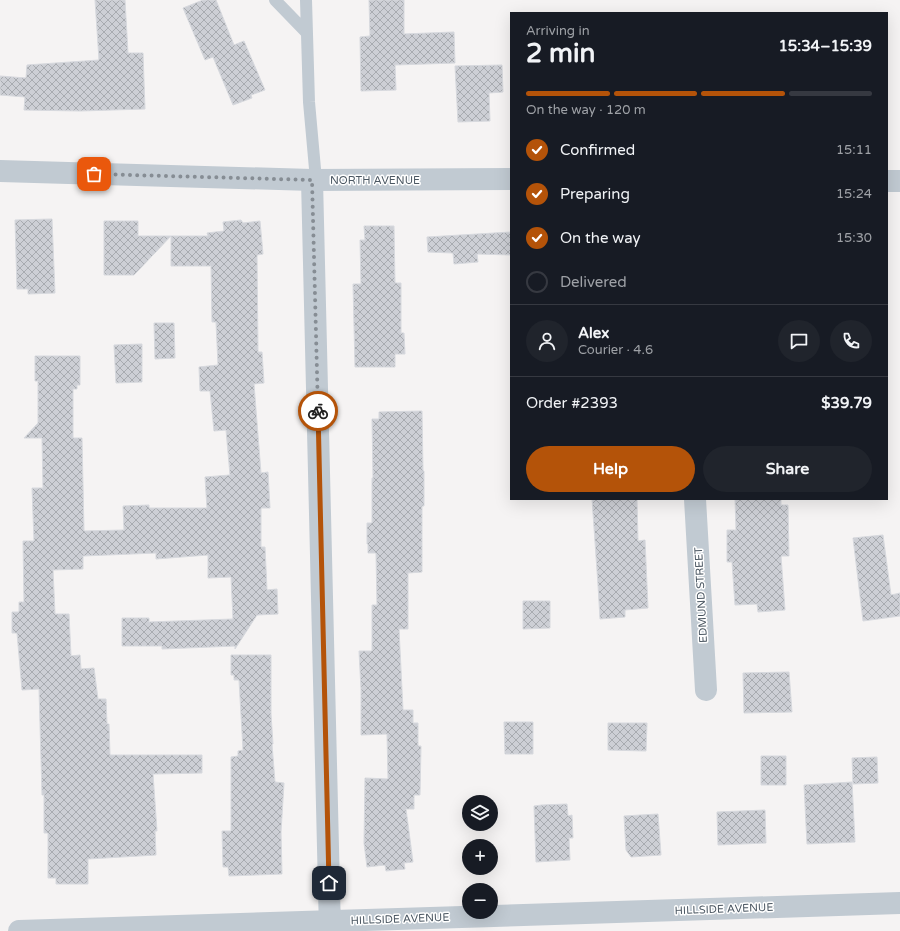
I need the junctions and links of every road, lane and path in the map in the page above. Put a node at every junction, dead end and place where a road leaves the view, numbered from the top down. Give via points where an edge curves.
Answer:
1 (275, 0) edge
2 (306, 0) edge
3 (306, 32) junction
4 (0, 171) edge
5 (510, 179) edge
6 (314, 180) junction
7 (888, 181) edge
8 (900, 181) edge
9 (695, 500) edge
10 (706, 690) dead end
11 (900, 903) edge
12 (330, 926) edge
13 (19, 931) edge

1 - 3 lane
2 - 3 lane
3 - 6 lane
4 - 6 street, NORTH AVENUE
5 - 6 street, NORTH AVENUE
6 - 12 street
7 - 8 street
9 - 10 street, EDMUND STREET
11 - 12 street, HILLSIDE AVENUE
12 - 13 street, HILLSIDE AVENUE

